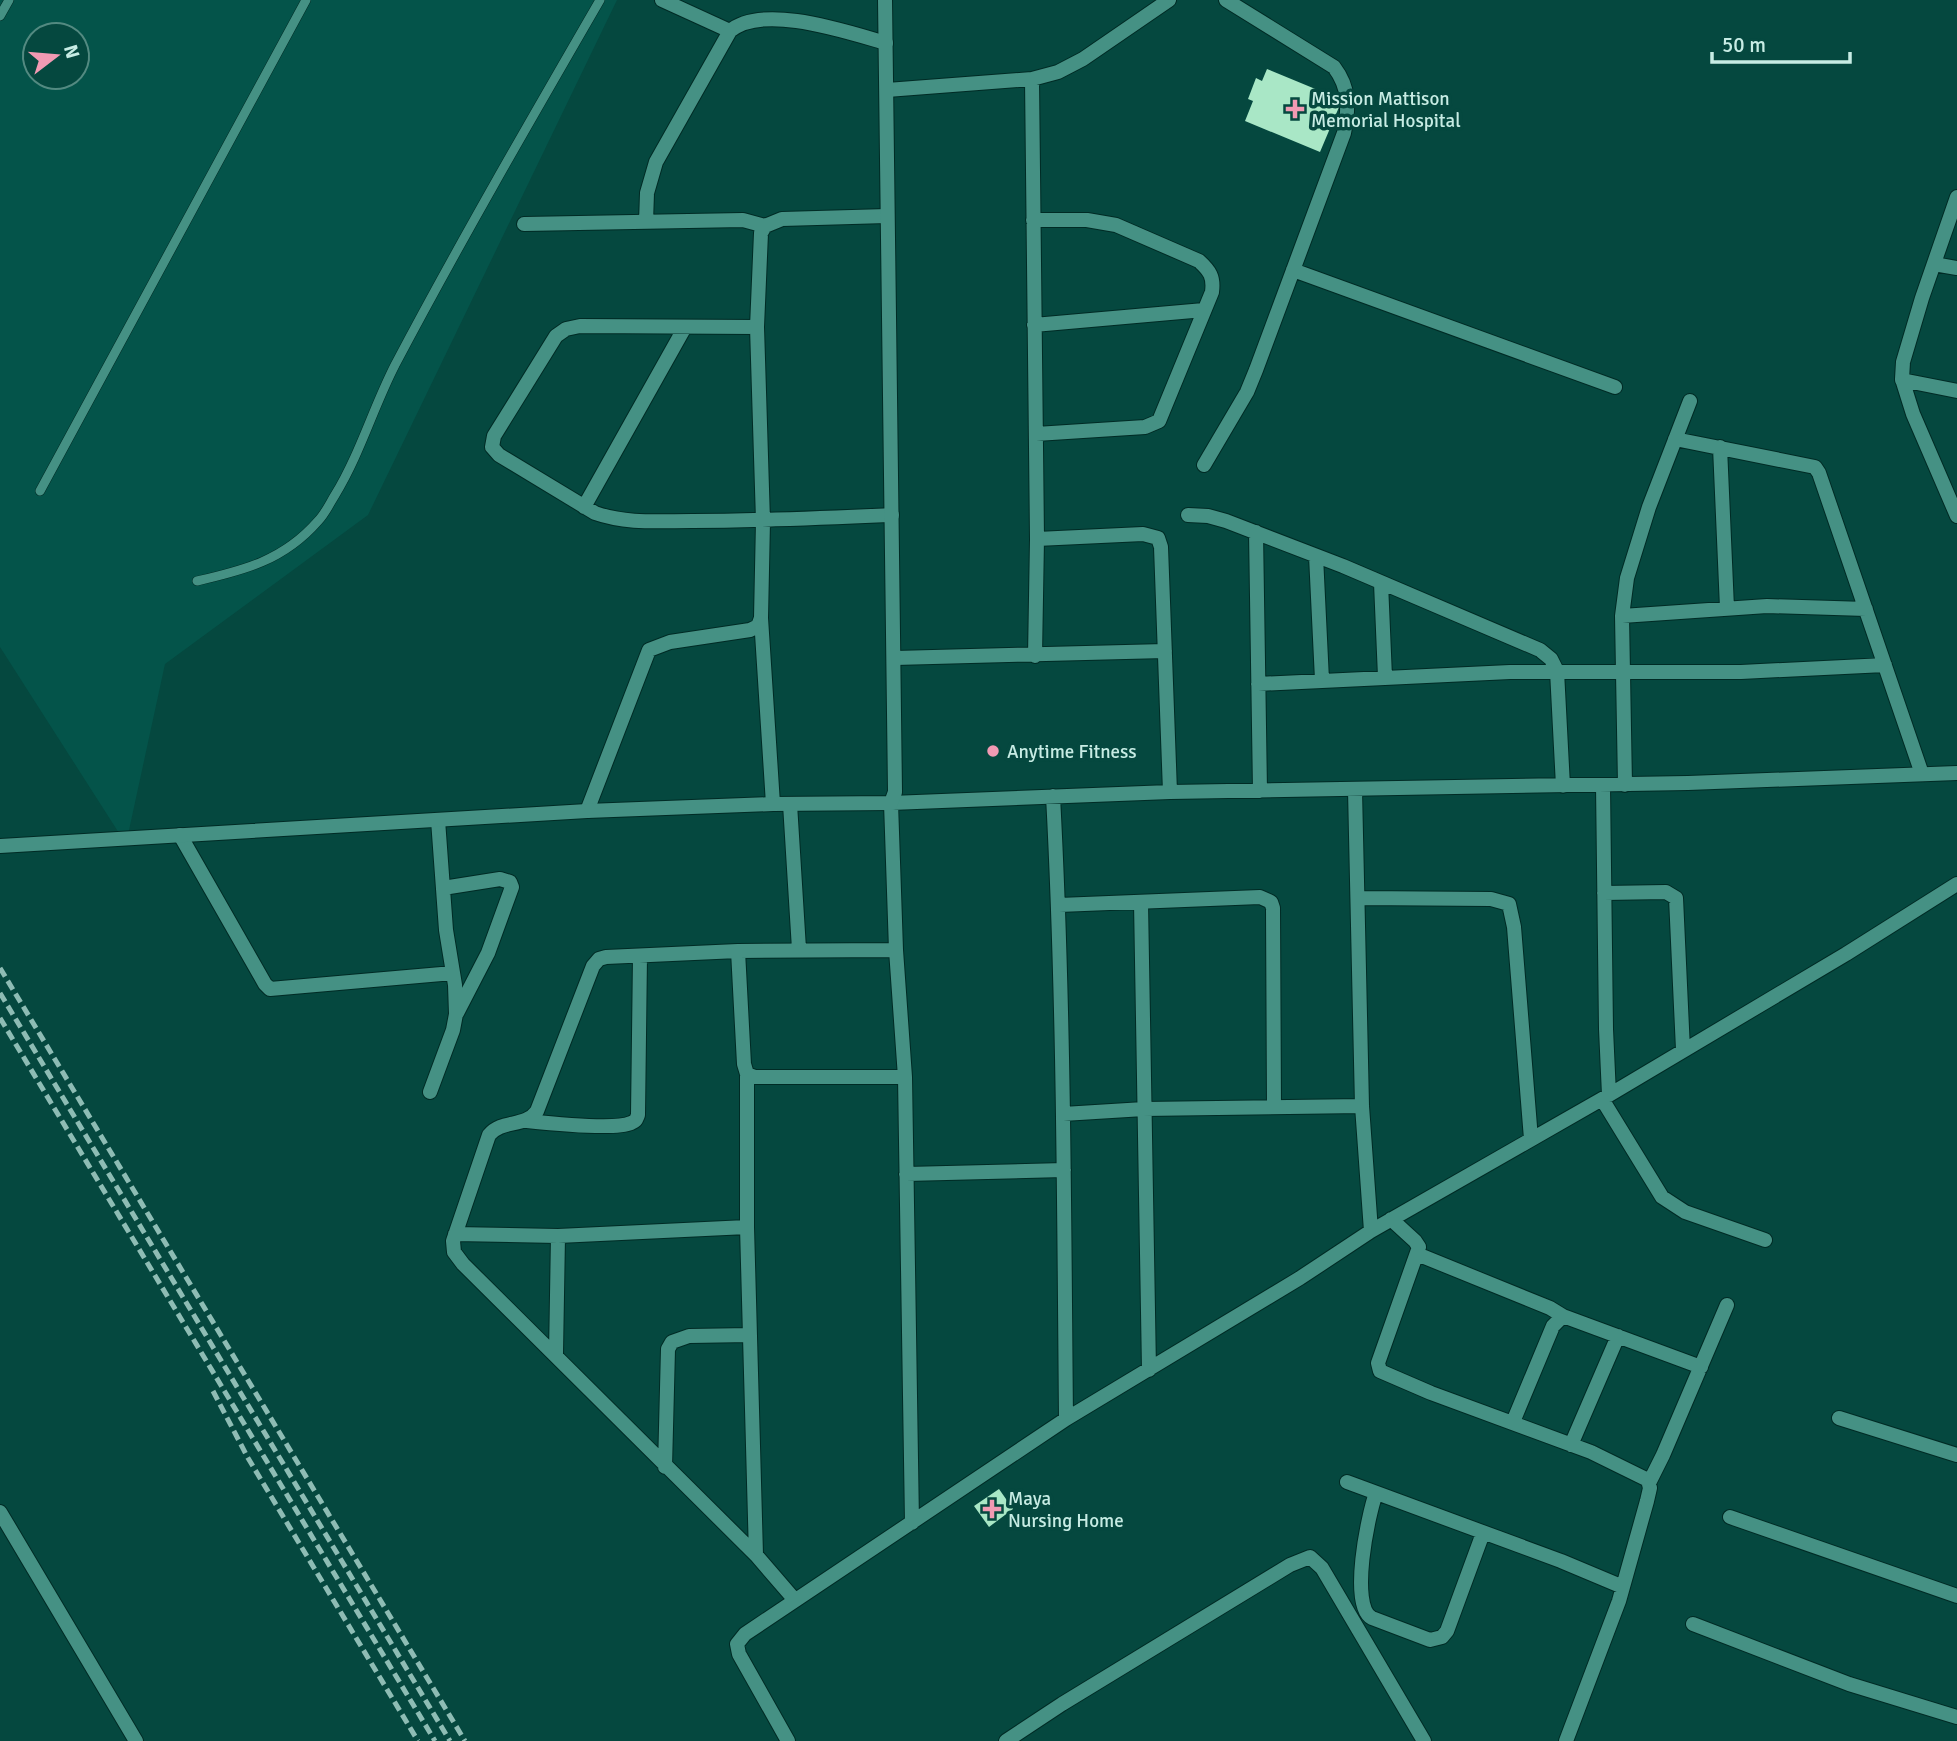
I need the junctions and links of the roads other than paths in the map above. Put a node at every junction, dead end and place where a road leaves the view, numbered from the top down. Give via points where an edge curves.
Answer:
1 (9, 0) edge
2 (306, 0) edge
3 (600, 0) edge
4 (662, 0) edge
5 (885, 0) edge
6 (1169, 0) edge
7 (1226, 0) edge
8 (0, 16) edge
9 (730, 31) junction
10 (886, 43) junction
11 (1032, 79) junction
12 (887, 90) junction
13 (1957, 197) edge
14 (887, 216) junction
15 (1033, 220) junction
16 (646, 222) junction
17 (524, 223) dead end
18 (765, 226) junction
19 (1934, 264) junction
20 (1957, 268) edge
21 (1293, 270) junction
22 (1204, 310) junction
23 (1034, 325) junction
24 (685, 327) junction
25 (757, 327) junction
26 (1902, 380) junction
27 (1615, 387) dead end
28 (1957, 391) edge
29 (1690, 401) dead end
30 (1036, 434) junction
31 (1675, 439) junction
32 (1720, 447) junction
33 (1204, 465) dead end
34 (40, 491) dead end
35 (584, 507) junction
36 (892, 515) junction
37 (1188, 515) dead end
38 (1957, 516) edge
39 (763, 521) junction
40 (1256, 532) junction
41 (1037, 539) junction
42 (1316, 556) junction
43 (197, 581) dead end
44 (1381, 583) junction
45 (1727, 608) junction
46 (1866, 609) junction
47 (1622, 616) junction
48 (761, 618) junction
49 (1165, 651) junction
50 (1035, 656) junction
51 (895, 659) junction
52 (1885, 665) junction
53 (1557, 671) junction
54 (1623, 671) junction
55 (1385, 677) junction
56 (1322, 680) junction
57 (1258, 684) junction
58 (1957, 773) edge
59 (1922, 774) junction
60 (1603, 785) junction
61 (1625, 785) junction
62 (1563, 786) junction
63 (1355, 789) junction
64 (1260, 791) junction
65 (1170, 792) junction
66 (1053, 796) junction
67 (891, 803) junction
68 (773, 804) junction
69 (790, 804) junction
70 (587, 811) junction
71 (438, 820) junction
72 (180, 835) junction
73 (0, 846) edge
74 (1957, 884) edge
75 (443, 888) junction
76 (1604, 893) junction
77 (1358, 898) junction
78 (1142, 902) junction
79 (1059, 905) junction
80 (799, 949) junction
81 (896, 950) junction
82 (738, 951) junction
83 (640, 956) junction
84 (453, 973) junction
85 (456, 1014) junction
86 (1683, 1050) junction
87 (747, 1074) junction
88 (905, 1077) junction
89 (430, 1092) dead end
90 (1605, 1097) junction
91 (1362, 1106) junction
92 (1274, 1107) junction
93 (1144, 1109) junction
94 (1063, 1114) junction
95 (527, 1121) junction
96 (1531, 1139) junction
97 (1064, 1170) junction
98 (906, 1174) junction
99 (1391, 1219) junction
100 (747, 1227) junction
101 (1371, 1231) junction
102 (455, 1234) junction
103 (558, 1236) junction
104 (1765, 1240) dead end
105 (1417, 1254) junction
106 (1727, 1305) dead end
107 (1563, 1316) junction
108 (750, 1335) junction
109 (1618, 1336) junction
110 (556, 1354) junction
111 (1701, 1367) junction
112 (1149, 1370) junction
113 (1839, 1418) dead end
114 (1066, 1419) junction
115 (1513, 1422) junction
116 (1572, 1445) junction
117 (1957, 1455) edge
118 (665, 1467) junction
119 (1347, 1482) dead end
120 (1649, 1483) junction
121 (1376, 1493) junction
122 (0, 1512) edge
123 (1730, 1517) dead end
124 (912, 1523) junction
125 (1483, 1533) junction
126 (755, 1555) junction
127 (1623, 1587) junction
128 (1957, 1596) edge
129 (794, 1599) junction
130 (1693, 1624) dead end
131 (1957, 1717) edge
132 (136, 1741) edge
133 (789, 1741) edge
134 (1006, 1741) edge
135 (1424, 1741) edge
136 (1566, 1741) edge

1 - 8 lane
2 - 34 lane
3 - 43 lane via 435,290 386,383 350,469 319,520 270,558 243,571
4 - 9 street
5 - 10 street
6 - 11 street via 1083,59
7 - 21 street via 1334,67 1347,93 1345,133
9 - 10 street via 745,21 772,19
9 - 16 street via 656,162 647,193
10 - 12 street
11 - 12 street
11 - 15 street
12 - 14 street
13 - 19 street
14 - 18 street via 782,219
14 - 36 street
15 - 22 street via 1116,225 1199,261 1213,282
15 - 23 street
16 - 17 street
16 - 18 street via 743,220
18 - 25 street
19 - 20 street
19 - 26 street via 1903,362
21 - 27 street
21 - 33 street via 1247,392
22 - 23 street
22 - 30 street via 1159,421 1144,427
23 - 30 street
24 - 25 street
24 - 35 street
24 - 35 street via 566,329 556,336 494,436 492,447 499,455
25 - 39 street
26 - 28 street
26 - 38 street
29 - 31 street
30 - 41 street
31 - 32 street
31 - 47 street via 1632,559
32 - 45 street
32 - 46 street via 1815,467
35 - 39 street via 611,519
36 - 39 street
36 - 51 street
37 - 40 street via 1208,516
39 - 48 street
40 - 42 street
40 - 57 street
41 - 49 street via 1143,534 1158,538
41 - 50 street
42 - 44 street
42 - 56 street
44 - 53 street via 1540,650
44 - 55 street
45 - 46 street
45 - 47 street
46 - 52 street
47 - 54 street
48 - 68 street
48 - 70 street via 758,626 750,629 670,642 649,650
49 - 50 street
49 - 65 street
50 - 51 street
51 - 67 street via 895,792
52 - 54 street via 1741,672
52 - 59 street
53 - 54 street
53 - 55 street
53 - 62 street
54 - 61 street
55 - 56 street
56 - 57 street
57 - 64 street
58 - 59 street
59 - 61 street
60 - 61 street
60 - 62 street
60 - 76 street
62 - 63 street
63 - 64 street
63 - 77 street
64 - 65 street
65 - 66 street
66 - 67 street
66 - 79 street
67 - 69 street
67 - 81 street
68 - 69 street
68 - 70 street
69 - 80 street
70 - 71 street
71 - 72 street
71 - 75 street
72 - 73 street
72 - 84 street via 270,989
74 - 86 street
75 - 84 street
75 - 85 street via 500,879 512,887 488,953
76 - 86 street via 1666,892 1676,898
76 - 90 street
77 - 91 street
77 - 96 street via 1491,899 1509,904
78 - 79 street
78 - 92 street via 1260,897 1271,902
78 - 93 street
79 - 94 street
80 - 81 street
80 - 82 street
81 - 88 street
82 - 83 street
82 - 87 street
83 - 95 street via 606,957 593,966 537,1111
83 - 95 street via 636,1120 564,1125
84 - 85 street
85 - 89 street
86 - 90 street
87 - 88 street
87 - 100 street
88 - 98 street
90 - 96 street
90 - 104 street via 1662,1197 1685,1212
91 - 92 street
91 - 101 street
92 - 93 street
93 - 94 street
93 - 112 street
94 - 97 street
95 - 102 street via 500,1126 489,1135
96 - 99 street
97 - 98 street
97 - 114 street
98 - 124 street
99 - 101 street
99 - 105 street via 1418,1244
100 - 103 street
100 - 108 street
101 - 112 street
102 - 103 street
102 - 110 street via 454,1252 463,1264
103 - 110 street
105 - 107 street
105 - 115 street via 1378,1363 1380,1371
106 - 111 street
107 - 109 street
107 - 115 street via 1553,1326
108 - 118 street via 689,1336 671,1342
108 - 126 street
109 - 111 street
109 - 116 street
110 - 118 street
111 - 120 street
112 - 114 street
113 - 117 street
114 - 124 street
115 - 116 street
116 - 120 street via 1642,1475
118 - 126 street
119 - 121 street
120 - 127 street
121 - 125 street
121 - 125 street via 1364,1538 1365,1614 1430,1640 1447,1631
122 - 132 street
123 - 128 street
124 - 129 street
125 - 127 street
126 - 129 street
127 - 136 street
129 - 133 street via 744,1634 737,1644 738,1654
130 - 131 street via 1849,1684
134 - 135 street via 1290,1565 1310,1557 1322,1567

